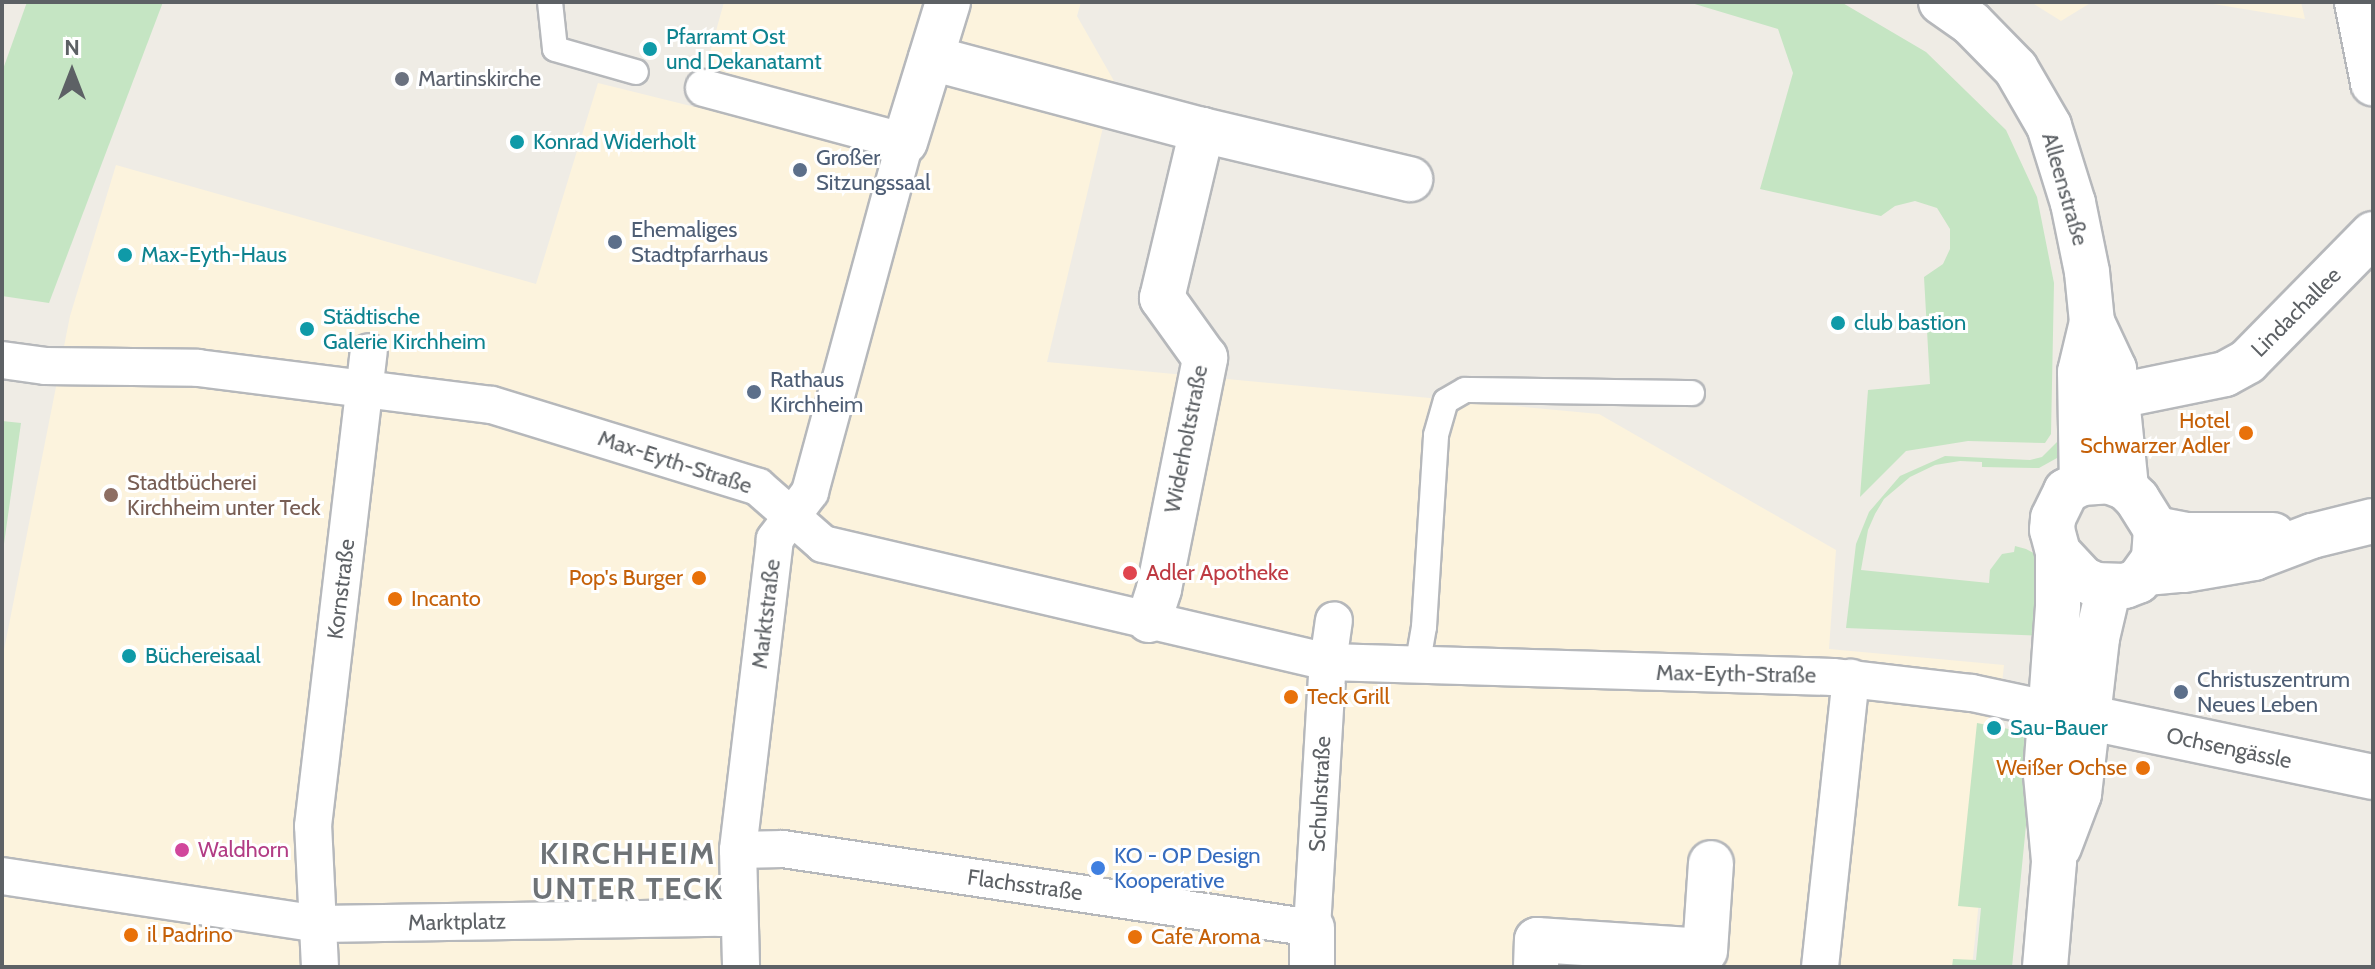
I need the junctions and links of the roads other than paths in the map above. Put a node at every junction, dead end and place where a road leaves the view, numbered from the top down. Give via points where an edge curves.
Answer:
1 (550, 2) edge
2 (948, 2) edge
3 (1941, 2) edge
4 (2357, 2) edge
5 (931, 58) junction
6 (636, 72) dead end
7 (2373, 83) edge
8 (704, 88) dead end
9 (1202, 130) junction
10 (905, 142) junction
11 (1410, 179) dead end
12 (2373, 234) edge
13 (2092, 322) junction
14 (369, 352) dead end
15 (2, 360) edge
16 (364, 390) junction
17 (1692, 393) dead end
18 (2118, 396) junction
19 (2082, 483) junction
20 (2126, 488) junction
21 (792, 517) junction
22 (2373, 521) edge
23 (2156, 529) junction
24 (2312, 536) junction
25 (2058, 552) junction
26 (2128, 580) junction
27 (1149, 620) junction
28 (1334, 620) dead end
29 (1328, 662) junction
30 (1417, 667) junction
31 (1851, 678) junction
32 (2069, 713) junction
33 (2373, 777) edge
34 (738, 850) junction
35 (1711, 863) dead end
36 (2, 876) edge
37 (738, 913) junction
38 (319, 924) junction
39 (1312, 948) edge
40 (320, 967) edge
41 (741, 967) edge
42 (1536, 967) edge
43 (1820, 967) edge
44 (2045, 967) edge

1 - 6 lane via 555,49
2 - 5 street, Marktstraße
3 - 13 street, Alleenstraße via 1971,23 2016,69 2049,126 2073,203
4 - 7 street
5 - 9 street
5 - 10 street, Marktstraße
8 - 10 street
9 - 11 street
9 - 27 street, Widerholtstraße via 1162,298 1205,358
10 - 21 street, Marktstraße via 810,492
12 - 18 street, Lindachallee via 2248,361 2225,374
13 - 18 street, Alleenstraße via 2114,369
13 - 19 street, Alleenstraße via 2080,372
14 - 16 street, Kornstraße
15 - 16 street, Max-Eyth-Straße via 45,366 198,368
16 - 21 street, Max-Eyth-Straße via 492,405 758,487
16 - 38 street, Kornstraße via 313,826
17 - 30 lane via 1465,390 1446,401 1436,435
18 - 20 street, Alleenstraße
19 - 20 street via 2108,481
19 - 25 street via 2058,501 2052,530
20 - 23 street
21 - 27 street, Max-Eyth-Straße via 823,544
21 - 34 street, Marktstraße via 775,539
22 - 24 street
23 - 24 street via 2188,535
23 - 26 street via 2154,559
24 - 26 street via 2254,558
25 - 26 street via 2083,579
25 - 32 street
26 - 32 street via 2097,638
27 - 29 street, Max-Eyth-Straße
28 - 29 street, Schuhstraße
29 - 30 street, Max-Eyth-Straße
29 - 39 street, Schuhstraße
30 - 31 street, Max-Eyth-Straße
31 - 32 street, Max-Eyth-Straße via 1972,693
31 - 43 street
32 - 33 street, Ochsengässle
32 - 44 street via 2079,794 2054,861
34 - 37 street, Marktstraße
34 - 39 street, Flachsstraße via 783,849
35 - 42 street via 1705,951 1537,940
36 - 38 street, Marktplatz
37 - 38 street, Marktplatz via 721,918
37 - 41 street, Marktstraße
38 - 40 street

